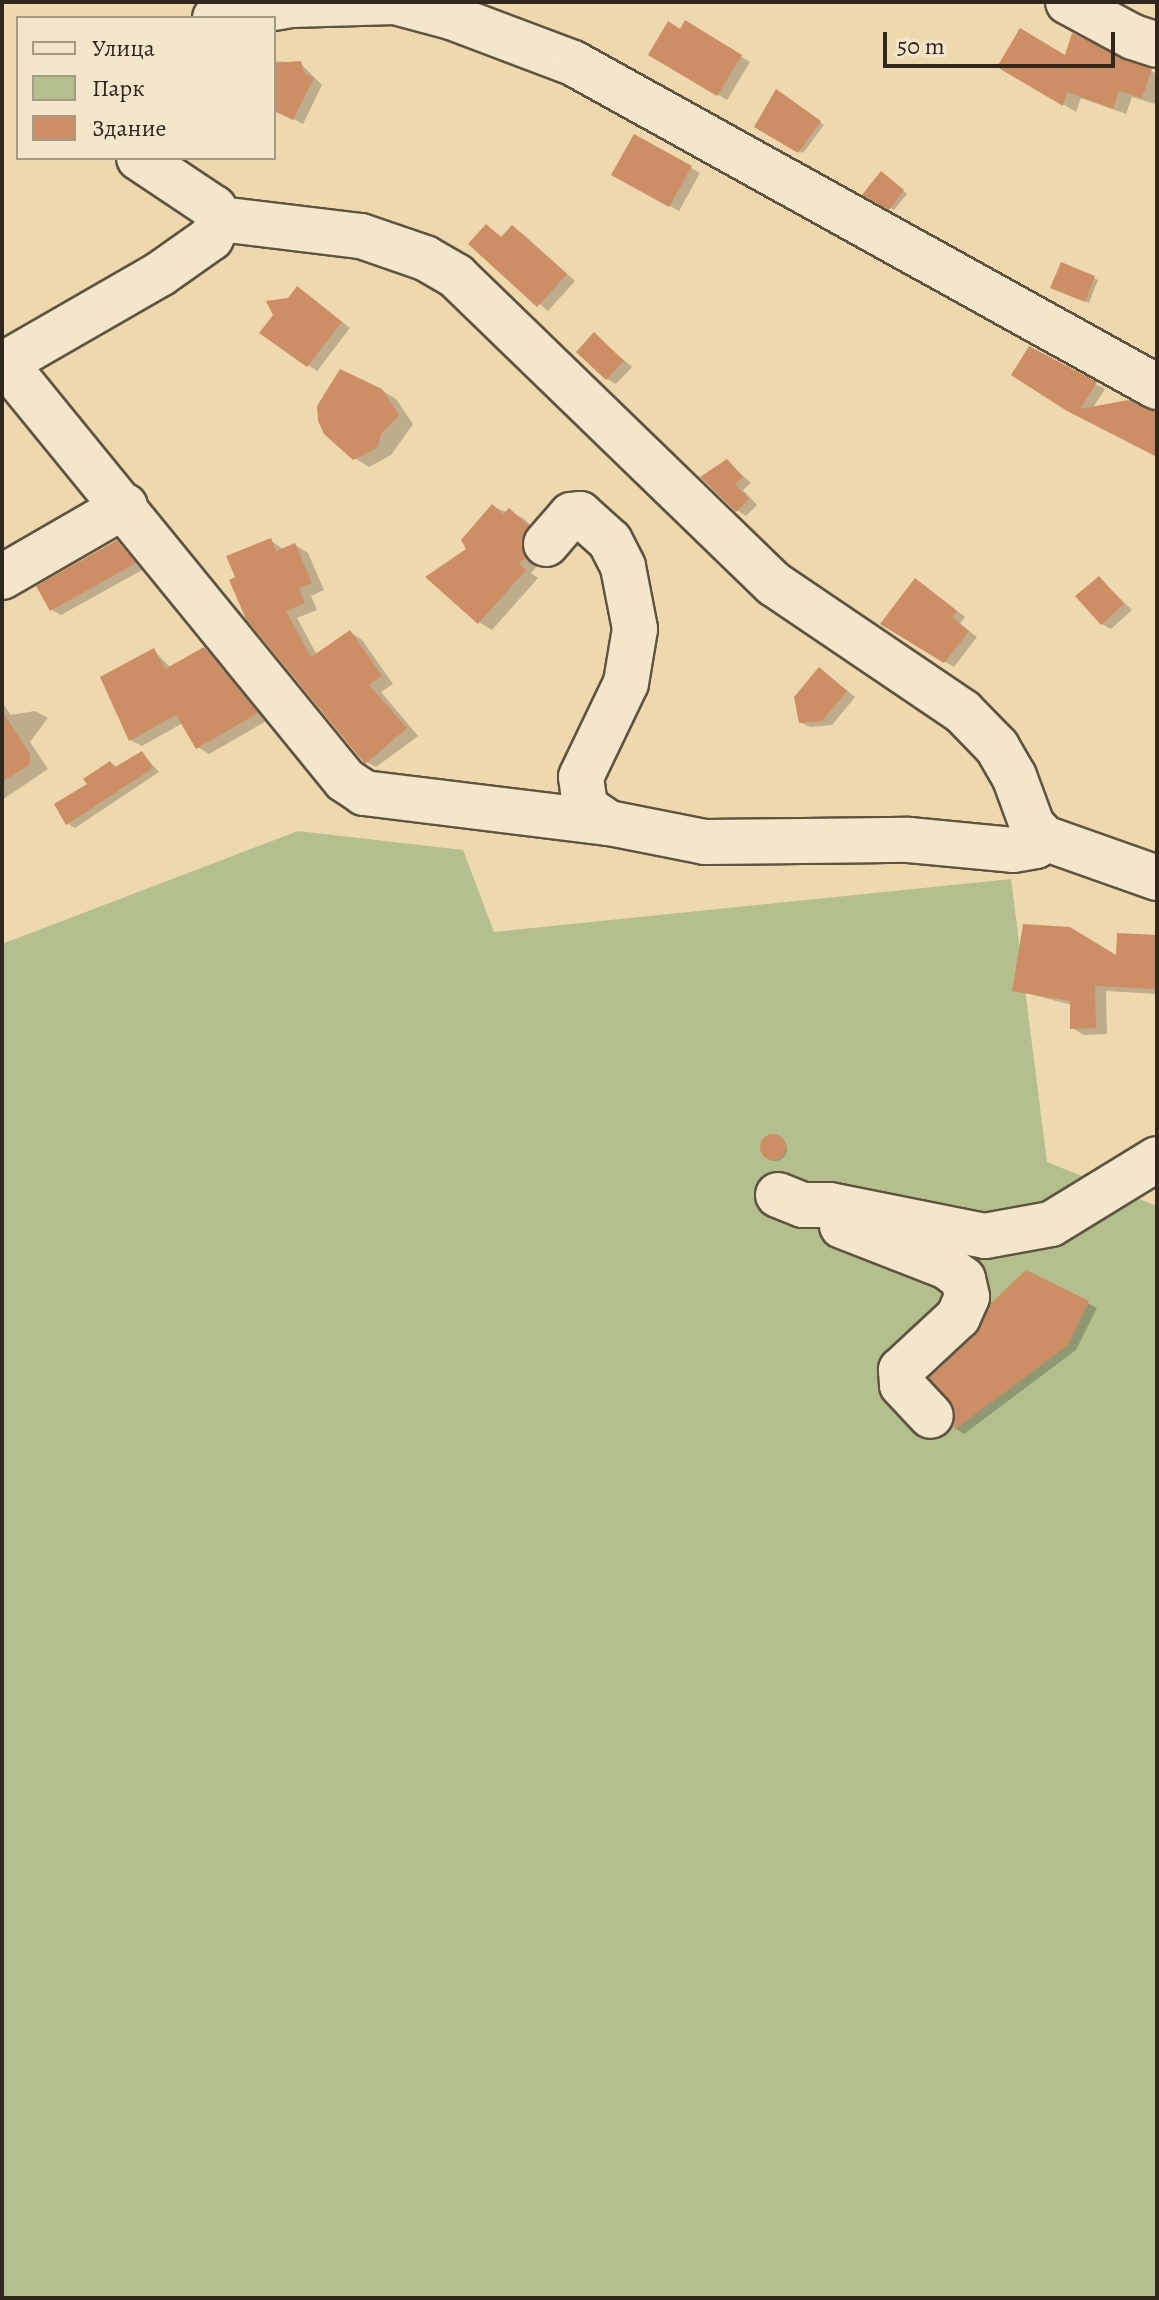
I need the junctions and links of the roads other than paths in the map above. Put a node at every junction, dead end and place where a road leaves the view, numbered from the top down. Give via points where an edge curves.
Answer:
1 (1068, 2) edge
2 (223, 16) edge
3 (1157, 45) edge
4 (142, 160) edge
5 (220, 219) junction
6 (6, 370) edge
7 (1157, 387) edge
8 (125, 506) junction
9 (546, 544) dead end
10 (2, 577) edge
11 (609, 823) junction
12 (1044, 838) junction
13 (1157, 878) edge
14 (1157, 1159) edge
15 (931, 1416) dead end

1 - 3 street
2 - 7 street via 291,5 395,2 573,63
4 - 5 street via 203,198
5 - 6 street via 211,238 160,274
5 - 12 street via 361,236 425,258 456,276 763,574 963,712 997,747 1032,825
6 - 8 street
8 - 10 street
8 - 11 street via 331,764 364,793
9 - 11 street via 571,515 580,514 610,541 623,567 635,629 626,683 581,777 585,807
11 - 12 street via 705,842 909,840 1013,850 1036,846
12 - 13 street
14 - 15 street via 1051,1224 985,1236 784,1199 802,1214 947,1267 963,1279 967,1297 958,1317 901,1370 902,1385

